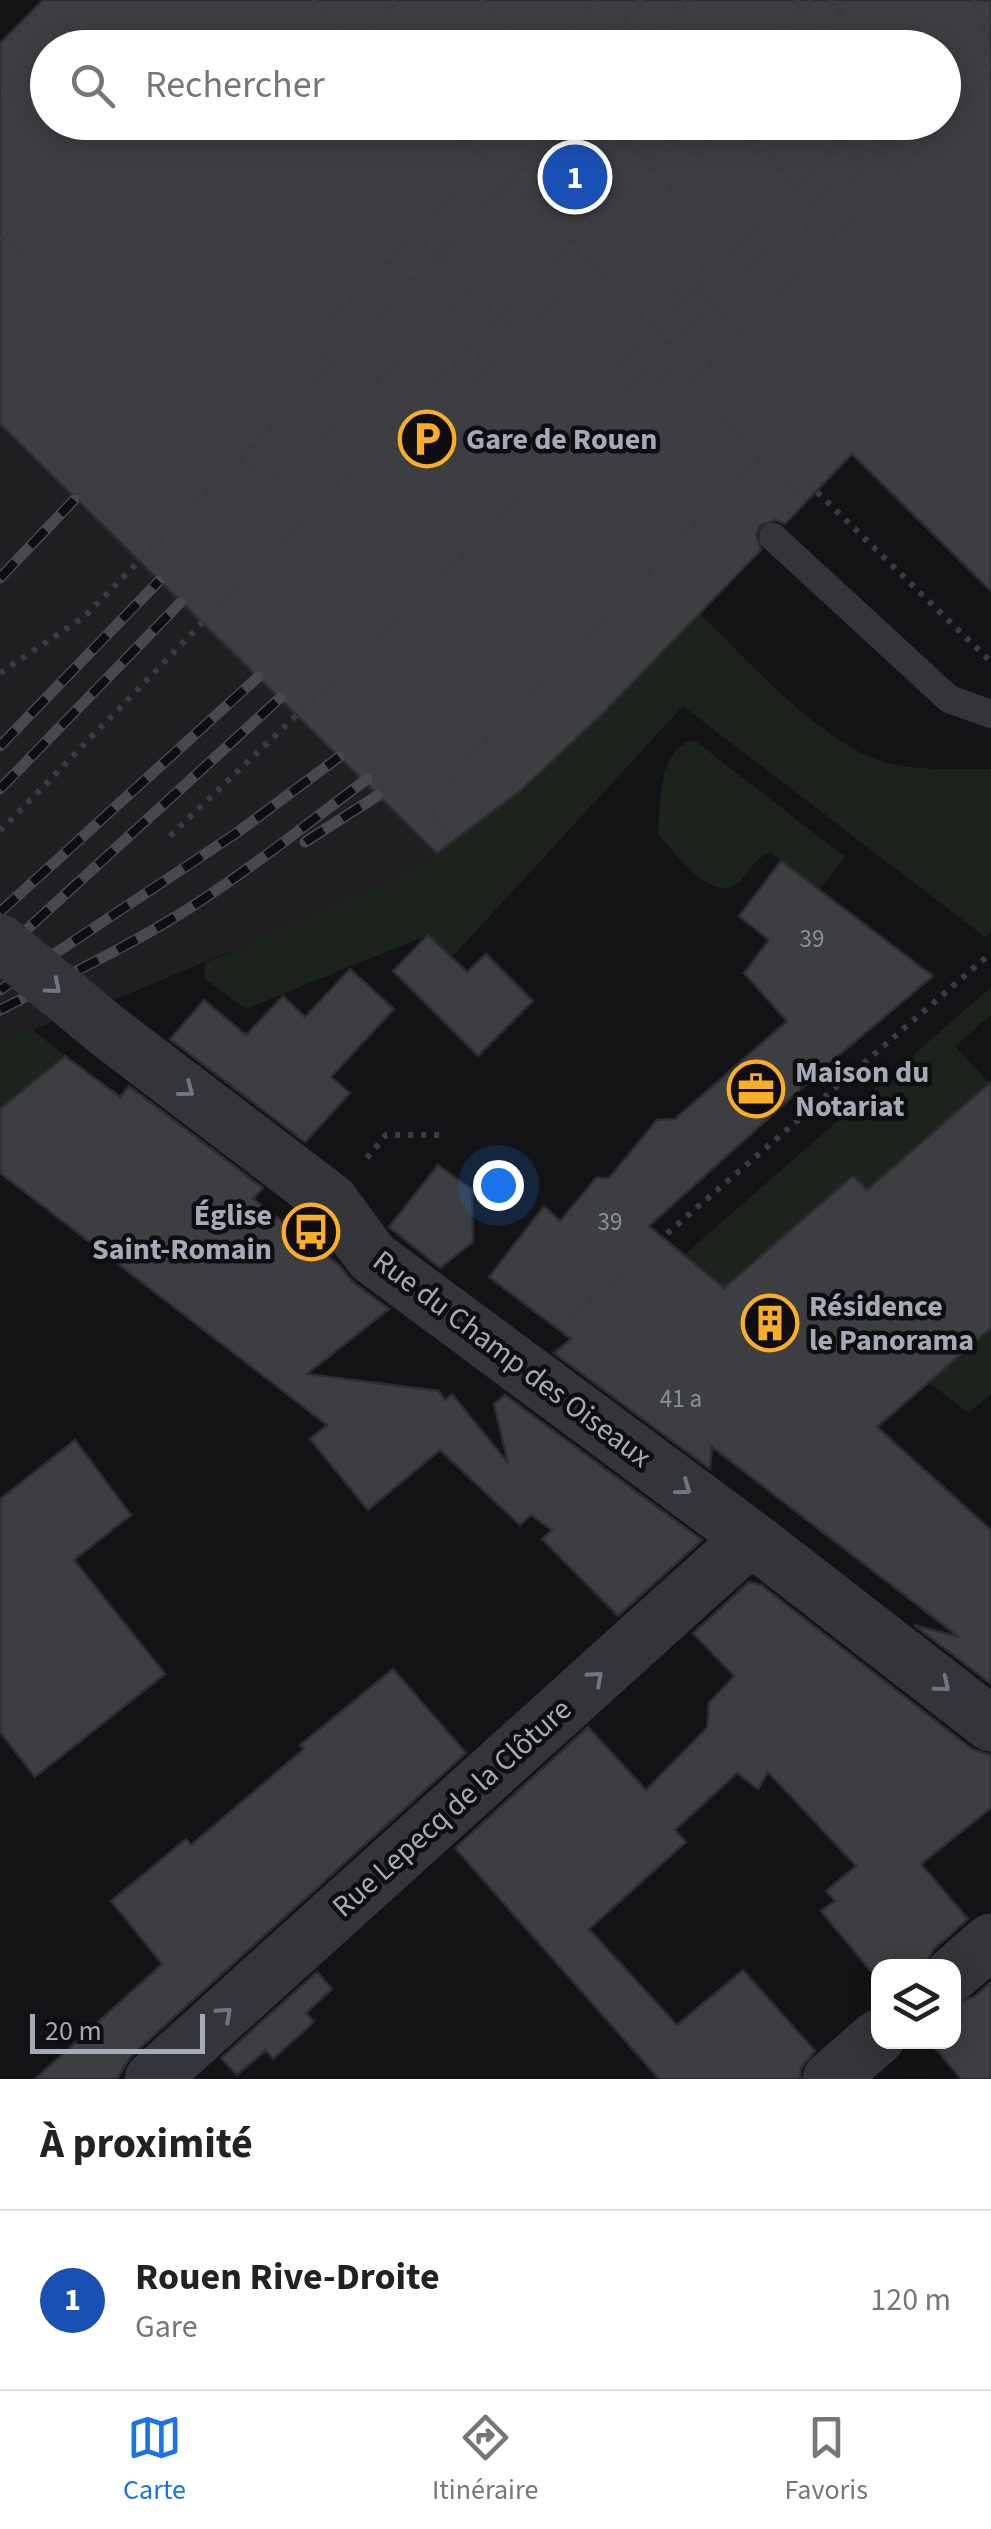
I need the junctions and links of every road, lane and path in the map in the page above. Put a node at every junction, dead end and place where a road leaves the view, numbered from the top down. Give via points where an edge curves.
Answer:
1 (312, 0) edge
2 (394, 0) edge
3 (480, 0) edge
4 (598, 0) edge
5 (642, 0) edge
6 (686, 0) edge
7 (795, 0) edge
8 (810, 0) edge
9 (829, 0) edge
10 (973, 0) edge
11 (804, 9) junction
12 (840, 12) junction
13 (991, 21) edge
14 (823, 28) joint
15 (345, 30) edge
16 (366, 30) edge
17 (511, 30) edge
18 (568, 30) edge
19 (613, 30) edge
20 (632, 30) edge
21 (657, 30) edge
22 (781, 30) edge
23 (782, 30) edge
24 (820, 30) edge
25 (961, 52) edge
26 (961, 106) edge
27 (464, 140) edge
28 (547, 140) edge
29 (554, 140) edge
30 (623, 140) edge
31 (672, 140) edge
32 (673, 140) edge
33 (712, 140) edge
34 (749, 140) edge
35 (844, 140) edge
36 (873, 140) edge
37 (894, 140) edge
38 (928, 140) edge
39 (486, 160) junction
40 (648, 166) junction
41 (845, 168) junction
42 (508, 180) junction
43 (668, 185) junction
44 (798, 188) junction
45 (841, 194) junction
46 (541, 214) junction
47 (608, 229) dead end
48 (0, 239) edge
49 (572, 245) junction
50 (738, 247) junction
51 (21, 253) dead end
52 (434, 253) junction
53 (590, 264) junction
54 (701, 266) dead end
55 (710, 275) junction
56 (413, 284) junction
57 (468, 288) junction
58 (696, 289) junction
59 (683, 302) junction
60 (500, 318) junction
61 (656, 330) junction
62 (741, 332) junction
63 (468, 346) junction
64 (334, 366) junction
65 (591, 395) dead end
66 (392, 426) junction
67 (764, 440) dead end
68 (572, 444) junction
69 (761, 456) junction
70 (252, 471) dead end
71 (792, 471) dead end
72 (773, 537) dead end
73 (991, 662) edge
74 (0, 673) edge
75 (991, 714) edge
76 (0, 832) edge
77 (446, 832) dead end
78 (170, 836) dead end
79 (0, 942) edge
80 (991, 953) edge
81 (440, 1135) dead end
82 (332, 1201) junction
83 (516, 1364) junction
84 (751, 1538) junction
85 (991, 1724) edge
86 (991, 1941) edge
87 (961, 1967) edge
88 (871, 2043) edge
89 (152, 2079) edge
90 (830, 2079) edge

1 - 15 path
2 - 16 path
3 - 17 path
4 - 18 path
5 - 19 path
5 - 20 path via 624,18
6 - 21 path
7 - 11 path
8 - 22 path
9 - 12 path
10 - 26 path via 988,53 987,79
11 - 14 path
11 - 23 path
12 - 14 path via 848,2
12 - 24 path
13 - 25 path
27 - 39 path
28 - 42 path
29 - 56 path
30 - 40 path
31 - 63 path
32 - 40 path
33 - 43 path
34 - 44 path
35 - 44 path
36 - 41 path
37 - 45 path
38 - 62 path
39 - 42 path
39 - 56 path via 389,260
40 - 43 path
40 - 49 path
41 - 45 path via 856,179
41 - 68 path
42 - 46 path
42 - 52 path
43 - 50 path
44 - 45 path via 823,213
44 - 50 path
45 - 50 path via 767,269
46 - 49 path
46 - 57 path
47 - 59 path
48 - 51 path via 4,235
49 - 53 path
49 - 60 path
50 - 55 path
52 - 57 path
52 - 64 path via 415,235 309,342
53 - 61 path
53 - 63 path via 490,367
54 - 55 path
55 - 58 path
56 - 64 path
57 - 60 path
57 - 70 path via 282,478 246,444 236,455
58 - 59 path
58 - 62 path
59 - 61 path
60 - 66 path via 519,338 413,446
61 - 65 path
61 - 68 path via 682,357 587,457
62 - 69 path via 689,386
63 - 66 path
64 - 74 path via 84,617
66 - 76 path
67 - 73 path
68 - 78 path
69 - 71 path via 800,494 808,487
69 - 77 path via 458,769 430,816
72 - 75 lane via 949,699
79 -> 82 street, Rue du Champ des Oiseaux, bridge
80 - 83 path
81 - 82 path via 386,1135
82 - 83 street, Rue du Champ des Oiseaux via 372,1257
83 -> 84 street, Rue du Champ des Oiseaux
84 -> 85 street, Rue du Champ des Oiseaux
89 -> 84 street, Rue Lepecq de la Clôture
86 - 87 street
88 - 90 street

